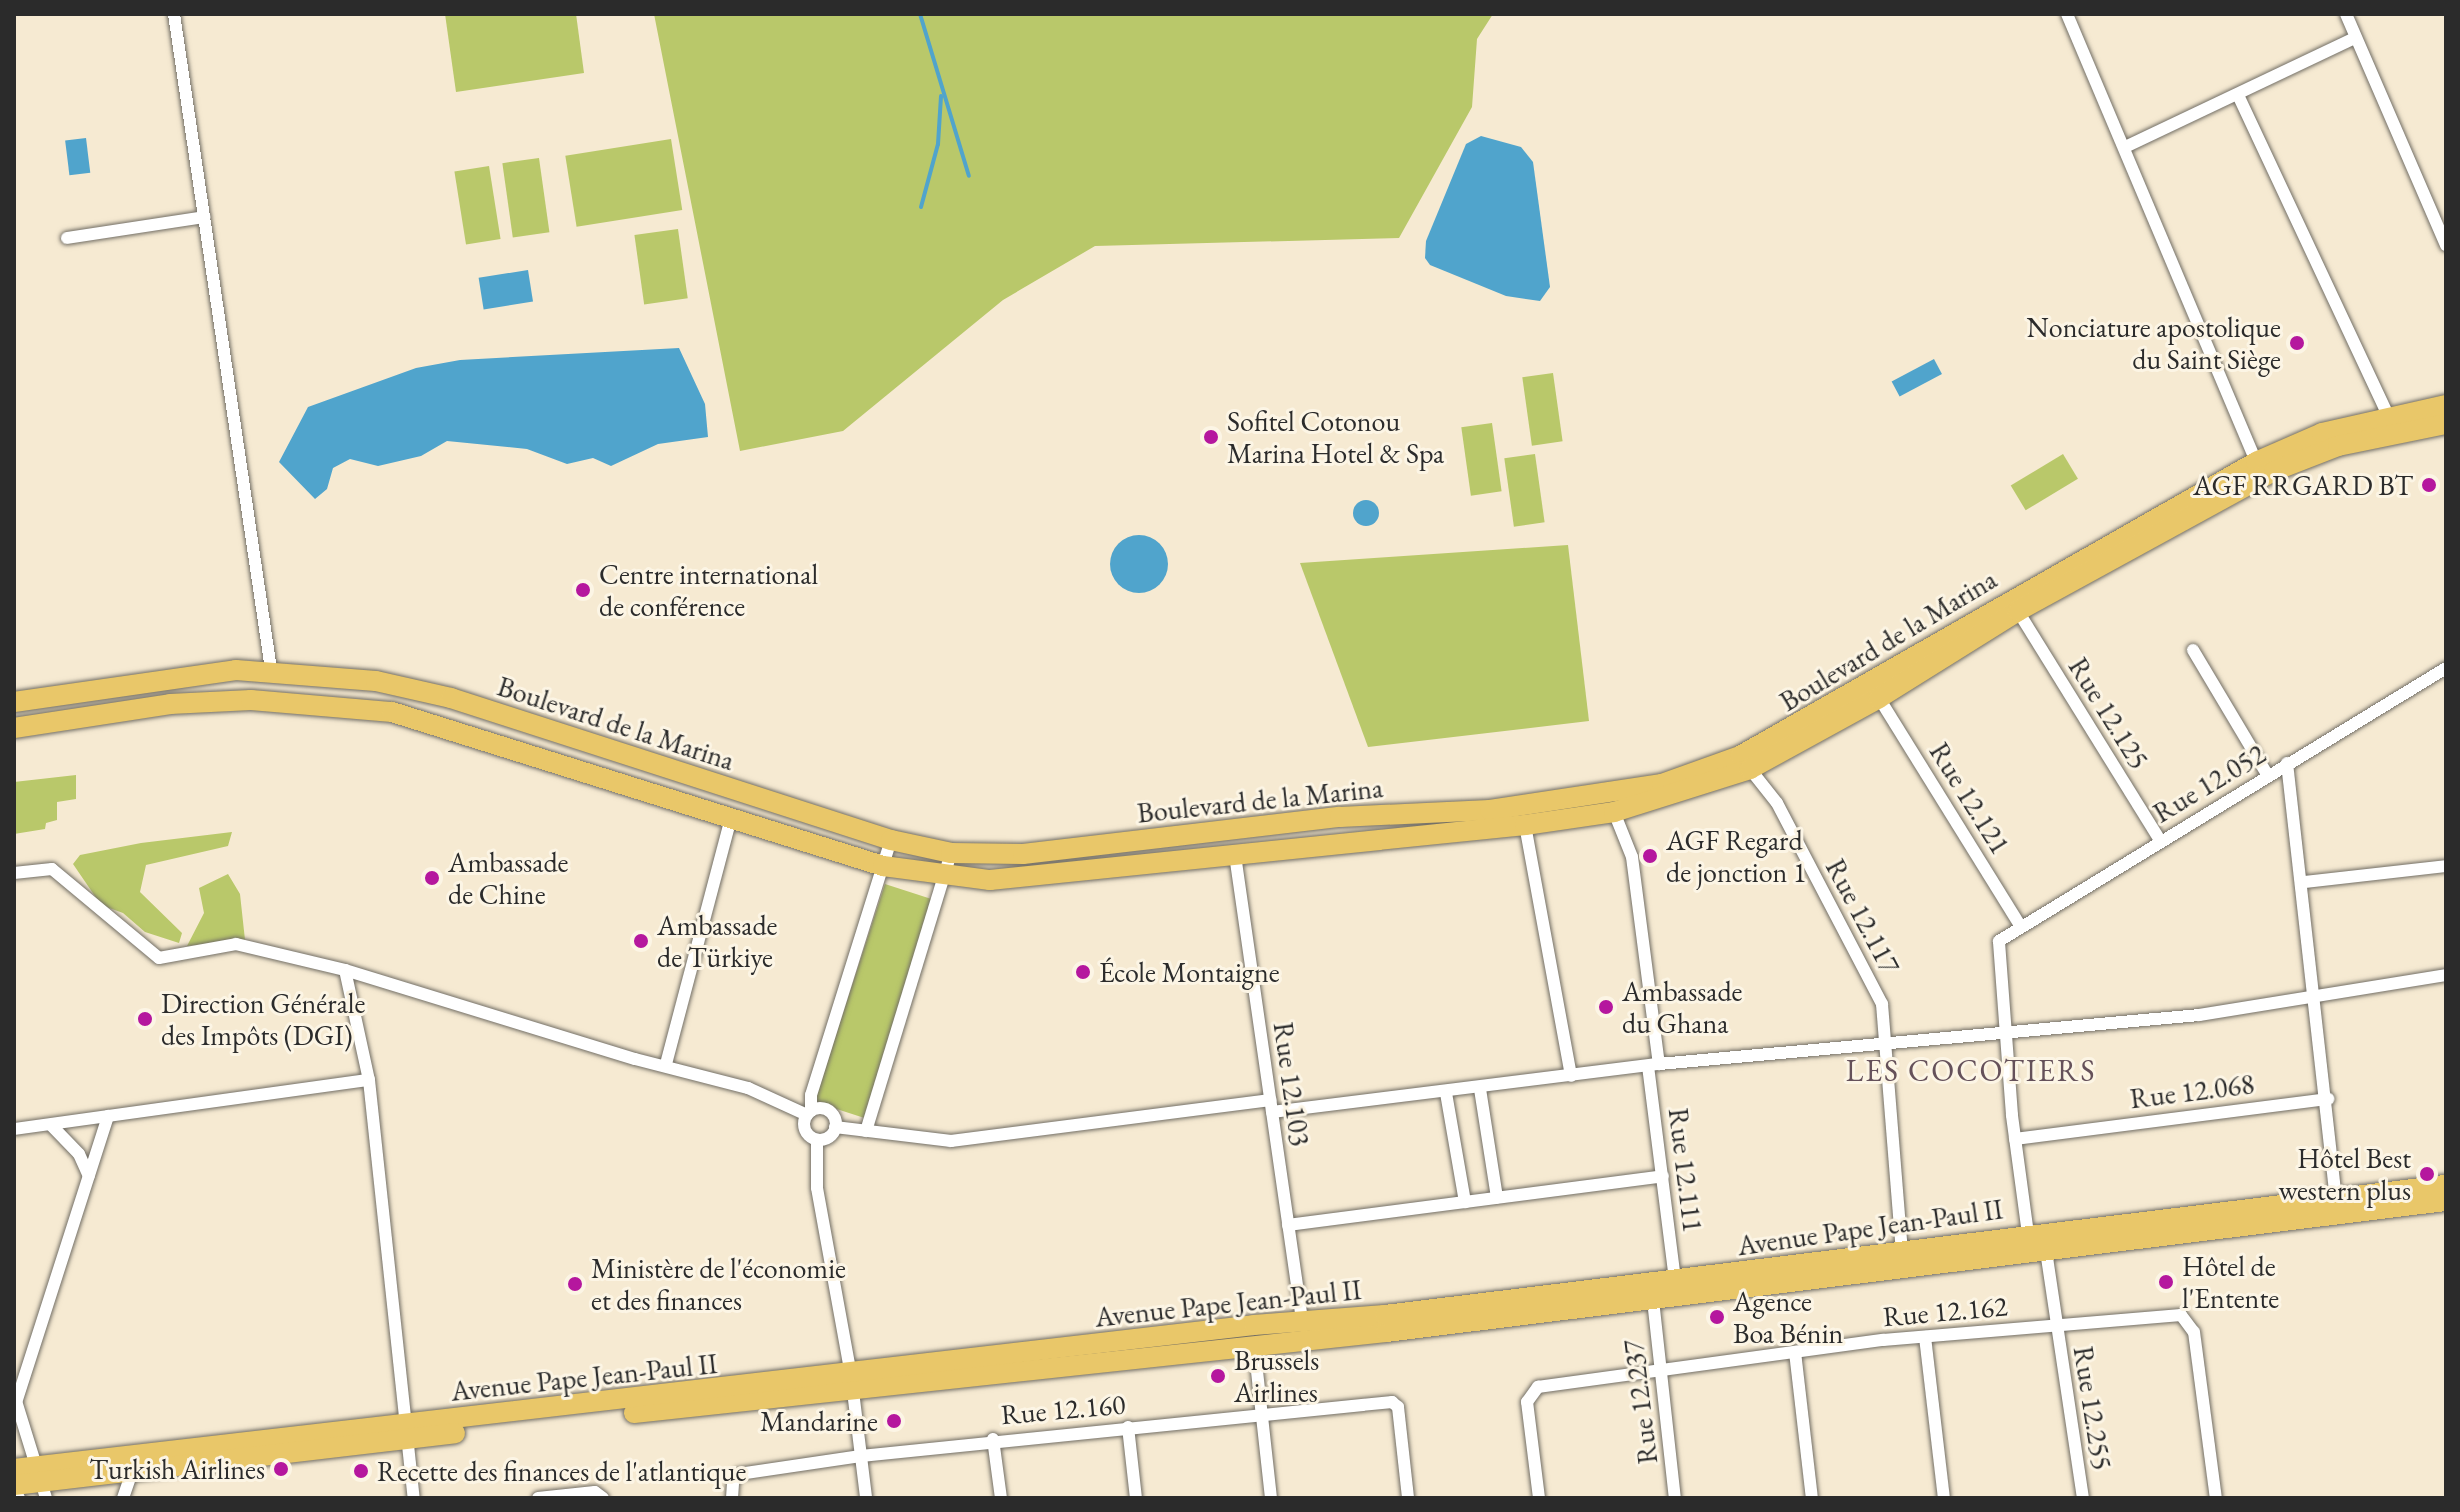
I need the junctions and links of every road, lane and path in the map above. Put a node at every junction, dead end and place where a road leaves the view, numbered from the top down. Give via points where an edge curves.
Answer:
1 (174, 14) edge
2 (2067, 14) edge
3 (2346, 14) edge
4 (2355, 38) junction
5 (2238, 95) junction
6 (2125, 147) junction
7 (204, 217) junction
8 (67, 238) dead end
9 (2446, 245) edge
10 (2446, 405) edge
11 (2388, 415) junction
12 (2446, 424) edge
13 (2256, 462) junction
14 (2014, 605) junction
15 (2193, 650) dead end
16 (2446, 668) edge
17 (271, 669) junction
18 (1879, 698) junction
19 (14, 702) edge
20 (14, 728) edge
21 (2287, 763) junction
22 (1750, 769) junction
23 (2267, 774) junction
24 (1614, 812) junction
25 (731, 818) junction
26 (1525, 825) junction
27 (891, 840) junction
28 (2160, 840) junction
29 (951, 853) junction
30 (1235, 855) junction
31 (883, 866) junction
32 (2446, 866) edge
33 (14, 873) edge
34 (947, 877) junction
35 (2304, 882) junction
36 (2019, 924) junction
37 (1999, 941) joint
38 (345, 970) junction
39 (2446, 975) edge
40 (2314, 995) junction
41 (2007, 1035) junction
42 (1884, 1043) junction
43 (666, 1064) junction
44 (1654, 1065) junction
45 (1571, 1076) junction
46 (369, 1080) junction
47 (1480, 1089) junction
48 (1446, 1093) junction
49 (2328, 1099) junction
50 (1271, 1106) junction
51 (809, 1113) junction
52 (108, 1116) junction
53 (51, 1125) junction
54 (835, 1127) junction
55 (14, 1129) edge
56 (866, 1131) junction
57 (2015, 1139) junction
58 (817, 1140) junction
59 (89, 1176) junction
60 (1663, 1176) junction
61 (2446, 1185) edge
62 (1497, 1198) junction
63 (2336, 1198) junction
64 (2446, 1201) edge
65 (1465, 1202) junction
66 (1288, 1225) junction
67 (2039, 1238) junction
68 (1902, 1251) junction
69 (1675, 1281) junction
70 (1653, 1300) junction
71 (1302, 1320) junction
72 (2055, 1326) junction
73 (1925, 1337) junction
74 (1254, 1344) junction
75 (1795, 1352) junction
76 (1660, 1367) junction
77 (852, 1382) junction
78 (15, 1405) edge
79 (1261, 1411) junction
80 (1128, 1427) junction
81 (409, 1431) junction
82 (993, 1439) junction
83 (861, 1456) junction
84 (132, 1472) junction
85 (33, 1479) edge
86 (14, 1485) edge
87 (123, 1498) edge
88 (414, 1498) edge
89 (538, 1498) edge
90 (603, 1498) edge
91 (732, 1498) edge
92 (866, 1498) edge
93 (1001, 1498) edge
94 (1136, 1498) edge
95 (1271, 1498) edge
96 (1408, 1498) edge
97 (1539, 1498) edge
98 (1675, 1498) edge
99 (1812, 1498) edge
100 (1944, 1498) edge
101 (2083, 1498) edge
102 (2216, 1498) edge

1 - 7 street
2 - 6 street
3 - 4 street
4 - 5 street
4 - 9 street
5 - 6 street
5 - 11 street
6 - 13 street
7 - 8 street
7 - 17 street
10 - 11 main road, Boulevard de la Marina
11 - 13 main road, Boulevard de la Marina via 2322,433
12 - 14 main road, Boulevard de la Marina via 2338,446 2274,471
13 - 14 main road, Boulevard de la Marina
14 - 18 main road, Boulevard de la Marina
14 - 28 street, Rue 12.125
14 - 29 main road, Boulevard de la Marina via 1803,724 1740,756 1662,784 1490,810 1340,817 1023,854
15 - 23 street
16 - 21 street, Rue 12.052
17 - 19 main road, Boulevard de la Marina via 207,673
17 - 27 main road, Boulevard de la Marina via 376,681 451,698
18 - 22 main road, Boulevard de la Marina
18 - 36 street, Rue 12.121
20 - 25 main road, Boulevard de la Marina via 170,704 251,700 368,708
21 - 23 street, Rue 12.052
21 - 35 street
22 - 24 main road, Boulevard de la Marina
22 - 42 street, Rue 12.117 via 1777,803 1882,1004
23 - 28 street, Rue 12.052
24 - 26 main road, Boulevard de la Marina
24 - 44 street, Rue 12.111 via 1632,857
25 - 31 main road, Boulevard de la Marina
25 - 43 street
26 - 30 main road, Boulevard de la Marina
26 - 45 street
27 - 29 main road, Boulevard de la Marina
27 - 31 street
28 - 36 street, Rue 12.052
29 - 34 street
30 - 34 main road, Boulevard de la Marina via 1032,878
30 - 50 street, Rue 12.103
31 - 34 main road, Boulevard de la Marina
31 - 51 street
32 - 35 street
33 - 38 street via 52,869 159,958 236,944
34 - 56 street
35 - 40 street
36 - 37 street, Rue 12.052
37 - 41 street, Rue 12.255
38 - 43 street
38 - 46 street
39 - 40 street
40 - 41 street via 2199,1015
40 - 49 street
41 - 42 street
41 - 57 street, Rue 12.255
42 - 44 street
42 - 68 street
43 - 51 street
44 - 45 street
44 - 60 street, Rue 12.111
45 - 47 street
46 - 52 street
46 - 81 street
47 - 48 street
47 - 62 street
48 - 50 street
48 - 65 street
49 - 57 street, Rue 12.068
49 - 63 street
50 - 56 street via 951,1141
50 - 66 street, Rue 12.103
51 - 54 street via 829,1111
51 - 58 street via 807,1133
52 - 53 street
52 - 59 street
53 - 55 street
53 - 59 street via 79,1154
54 - 56 street
54 - 58 street via 829,1137
57 - 67 street, Rue 12.255
58 - 77 street via 817,1188
59 - 78 street
60 - 62 street
60 - 69 street, Rue 12.111
61 - 63 main road, Avenue Pape Jean-Paul II
62 - 65 street
63 - 67 main road, Avenue Pape Jean-Paul II
64 - 67 main road, Avenue Pape Jean-Paul II
65 - 66 street
66 - 71 street, Rue 12.103
67 - 68 main road, Avenue Pape Jean-Paul II
67 - 70 main road, Avenue Pape Jean-Paul II
67 - 72 street, Rue 12.255
68 - 69 main road, Avenue Pape Jean-Paul II
69 - 71 main road, Avenue Pape Jean-Paul II via 1344,1320
70 - 74 main road, Avenue Pape Jean-Paul II
70 - 76 street, Rue 12.237
71 - 77 main road, Avenue Pape Jean-Paul II
72 - 73 street, Rue 12.162
72 - 101 street, Rue 12.255
72 - 102 street, Rue 12.162 via 2181,1315 2190,1322
73 - 75 street, Rue 12.162
73 - 100 street
74 - 77 main road, Avenue Pape Jean-Paul II
74 - 79 street
75 - 76 street, Rue 12.162
75 - 99 street
76 - 97 street, Rue 12.162 via 1538,1387 1529,1393
76 - 98 street, Rue 12.237
77 - 81 main road, Avenue Pape Jean-Paul II
77 - 83 street
78 - 85 street
79 - 80 street, Rue 12.160
79 - 95 street
79 - 96 street, Rue 12.160 via 1392,1402 1398,1407
80 - 82 street, Rue 12.160
80 - 94 street
81 - 84 main road, Avenue Pape Jean-Paul II
81 - 85 main road, Avenue Pape Jean-Paul II
81 - 88 street
82 - 83 street, Rue 12.160
82 - 93 street
83 - 91 street, Rue 12.160 via 739,1474
83 - 92 street
84 - 85 main road, Avenue Pape Jean-Paul II
84 - 87 street
85 - 86 main road, Avenue Pape Jean-Paul II
89 - 90 street via 595,1492

